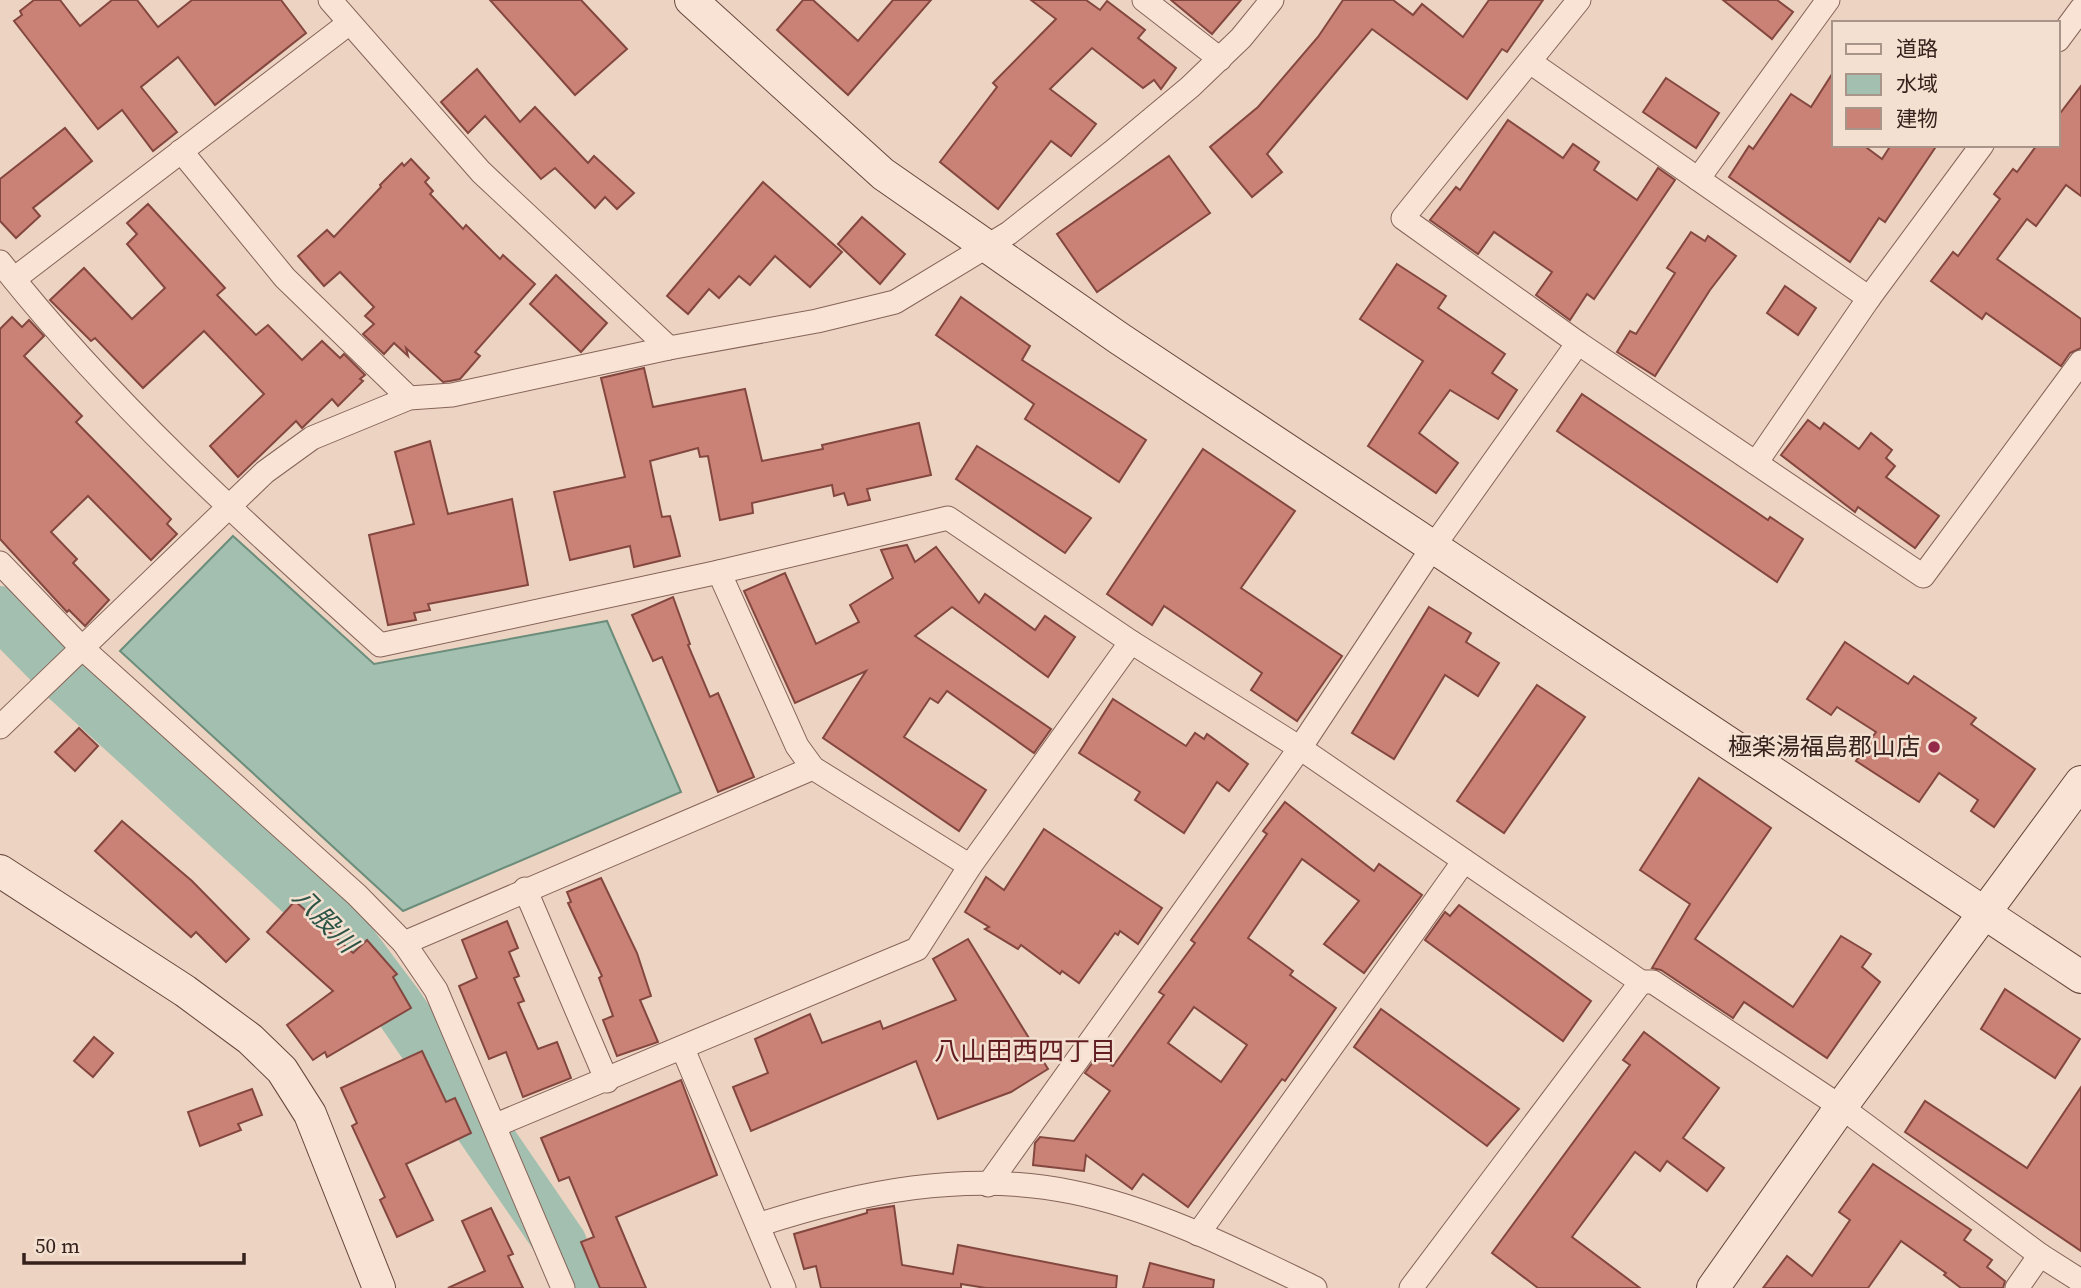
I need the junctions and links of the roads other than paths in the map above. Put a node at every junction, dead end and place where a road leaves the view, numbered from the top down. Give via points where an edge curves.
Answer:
1 (330, 0) edge
2 (691, 0) edge
3 (1144, 0) edge
4 (1272, 0) edge
5 (1579, 0) edge
6 (1828, 0) edge
7 (2081, 9) edge
8 (348, 24) junction
9 (2060, 37) edge
10 (1220, 58) junction
11 (1530, 62) junction
12 (1981, 147) edge
13 (181, 150) junction
14 (1698, 179) junction
15 (989, 247) junction
16 (7, 271) edge
17 (1869, 298) junction
18 (1578, 343) junction
19 (669, 348) junction
20 (2081, 362) edge
21 (409, 398) junction
22 (1756, 463) junction
23 (229, 508) junction
24 (1433, 547) junction
25 (0, 563) edge
26 (719, 572) junction
27 (1131, 642) junction
28 (81, 647) junction
29 (0, 727) edge
30 (1300, 748) junction
31 (813, 768) junction
32 (2081, 782) edge
33 (1464, 861) junction
34 (970, 866) junction
35 (0, 871) edge
36 (525, 889) junction
37 (1987, 912) junction
38 (404, 943) junction
39 (2081, 977) edge
40 (1641, 982) junction
41 (683, 1049) junction
42 (607, 1081) junction
43 (1841, 1107) junction
44 (496, 1125) junction
45 (988, 1185) junction
46 (758, 1225) junction
47 (1198, 1234) junction
48 (2040, 1255) junction
49 (2081, 1281) edge
50 (1717, 1287) edge
51 (380, 1288) edge
52 (563, 1288) edge
53 (784, 1288) edge
54 (1315, 1288) edge
55 (1411, 1288) edge
56 (2017, 1288) edge

1 - 8 street
2 - 15 street via 883,174
3 - 10 street
4 - 10 street
5 - 11 street
6 - 14 street
7 - 9 street
8 - 13 street
8 - 19 street via 481,172
10 - 15 street via 1155,117
11 - 14 street
11 - 18 street via 1403,218
12 - 17 street
13 - 16 street
13 - 21 street via 285,278
14 - 17 street
15 - 19 street via 895,302
15 - 24 street
16 - 23 street via 109,390
17 - 22 street
18 - 22 street
18 - 24 street
19 - 21 street via 452,395
20 - 22 street via 1923,576
21 - 23 street via 313,438 265,472
23 - 26 street via 380,645
23 - 28 street
24 - 30 street
24 - 37 street
25 - 28 street
26 - 27 street via 948,518
26 - 31 street via 797,746
27 - 30 street
27 - 34 street
28 - 29 street
28 - 38 street via 357,895
30 - 33 street
30 - 45 street
31 - 34 street
31 - 36 street
32 - 37 street
33 - 40 street
33 - 47 street
34 - 41 street via 917,949
35 - 51 street via 185,991 282,1070 310,1114
36 - 38 street
36 - 42 street
37 - 39 street
37 - 43 street
38 - 44 street via 436,990
40 - 43 street via 1653,982
40 - 55 street
41 - 42 street
41 - 46 street
42 - 44 street
43 - 48 street
43 - 50 street
44 - 52 street
45 - 46 street via 895,1188
45 - 47 street via 1073,1192
46 - 53 street
47 - 54 street
48 - 49 street
48 - 56 street

